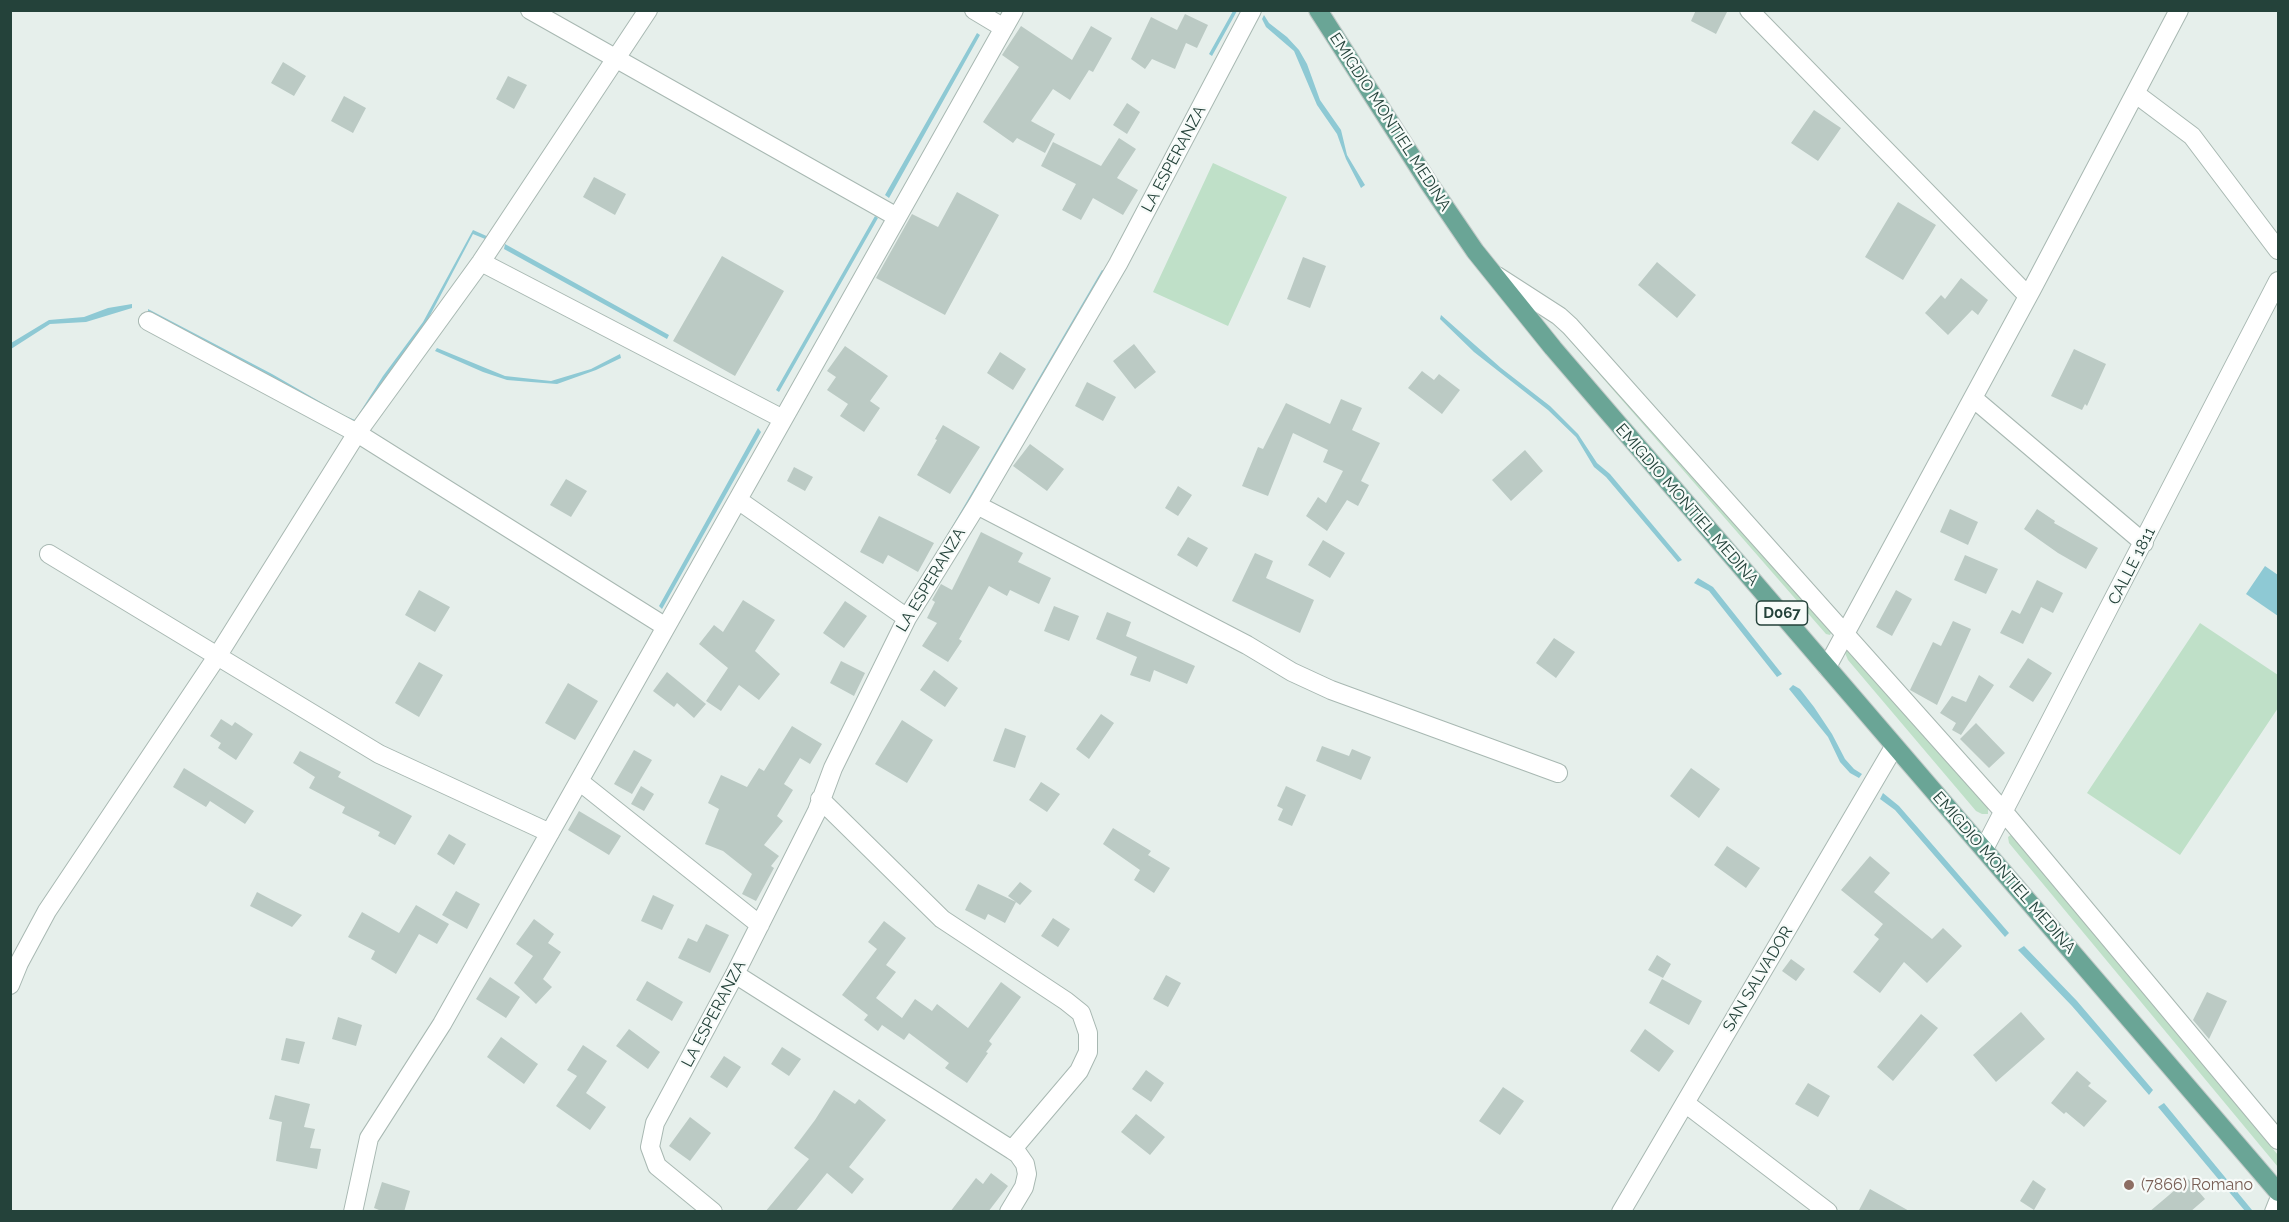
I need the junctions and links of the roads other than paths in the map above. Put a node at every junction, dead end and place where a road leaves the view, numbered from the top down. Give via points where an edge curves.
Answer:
1 (530, 10) edge
2 (648, 10) edge
3 (974, 10) edge
4 (1014, 10) edge
5 (1252, 10) edge
6 (1318, 10) edge
7 (1749, 10) edge
8 (2179, 10) edge
9 (1004, 28) junction
10 (616, 59) junction
11 (2136, 94) junction
12 (897, 217) junction
13 (2278, 250) edge
14 (481, 262) junction
15 (1491, 272) junction
16 (2278, 281) edge
17 (2028, 296) junction
18 (147, 321) dead end
19 (1973, 398) junction
20 (783, 419) junction
21 (357, 433) junction
22 (738, 500) junction
23 (977, 505) junction
24 (2144, 543) junction
25 (50, 554) dead end
26 (907, 618) junction
27 (666, 627) junction
28 (1845, 633) junction
29 (218, 655) junction
30 (1827, 667) junction
31 (1894, 747) junction
32 (1558, 773) dead end
33 (579, 781) junction
34 (820, 799) junction
35 (2004, 812) junction
36 (550, 833) junction
37 (1984, 849) junction
38 (760, 925) junction
39 (735, 974) junction
40 (10, 985) edge
41 (1685, 1103) junction
42 (2278, 1140) edge
43 (1012, 1150) junction
44 (2278, 1192) edge
45 (2278, 1202) edge
46 (353, 1212) edge
47 (713, 1212) edge
48 (1009, 1212) edge
49 (1622, 1212) edge
50 (1828, 1212) edge
51 (2274, 1212) edge

1 - 10 street
2 - 10 street
3 - 9 street
4 - 9 street
5 - 23 street, LA ESPERANZA via 1119,264
6 - 15 main road, EMIGDIO MONTIEL MEDINA / D067
7 - 17 street
8 - 11 street
9 - 12 street
10 - 12 street
10 - 14 street
11 - 13 street via 2192,136
11 - 17 street
12 - 20 street
14 - 20 street
14 - 21 street
15 - 28 street via 1570,326
15 - 30 main road, EMIGDIO MONTIEL MEDINA / D067
16 - 24 street, CALLE 1811
17 - 19 street
18 - 21 street
19 - 24 street
19 - 28 street
20 - 22 street
21 - 27 street
21 - 29 street
22 - 26 street
22 - 27 street
23 - 26 street, LA ESPERANZA
23 - 32 street via 1331,690
24 - 35 street, CALLE 1811
25 - 29 street
26 - 34 street, LA ESPERANZA
27 - 33 street
28 - 30 street
28 - 35 street
29 - 36 street via 379,754
29 - 40 street via 47,911
30 - 31 main road, EMIGDIO MONTIEL MEDINA / D067
31 - 37 main road, EMIGDIO MONTIEL MEDINA / D067
31 - 41 street, SAN SALVADOR
33 - 36 street
33 - 38 street
34 - 38 street, LA ESPERANZA
34 - 43 street via 942,919 1081,1013 1088,1033 1088,1052 1079,1071
35 - 37 street, CALLE 1811
35 - 42 street
36 - 46 street via 442,1023 369,1138
37 - 44 main road, EMIGDIO MONTIEL MEDINA / D067
38 - 39 street, LA ESPERANZA
39 - 43 street
39 - 47 street, LA ESPERANZA via 655,1123 650,1147 657,1166
41 - 49 street, SAN SALVADOR
41 - 50 street
43 - 48 street via 1025,1164 1027,1174
45 - 51 street

